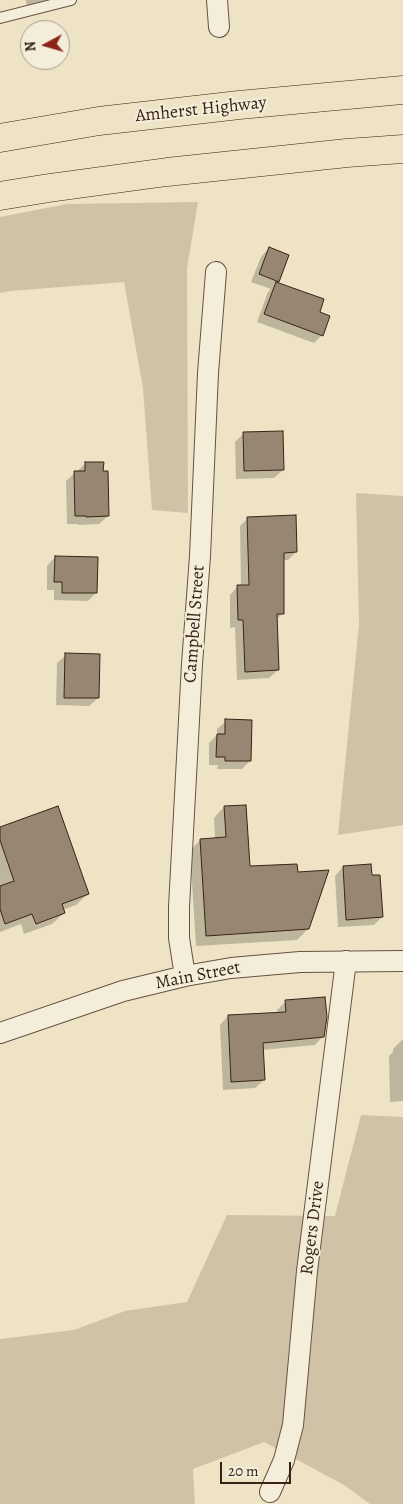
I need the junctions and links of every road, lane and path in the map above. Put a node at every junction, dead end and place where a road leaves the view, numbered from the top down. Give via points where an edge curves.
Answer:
1 (71, 0) edge
2 (217, 0) edge
3 (0, 18) edge
4 (219, 27) dead end
5 (403, 90) edge
6 (0, 138) edge
7 (403, 149) edge
8 (0, 196) edge
9 (216, 272) dead end
10 (346, 961) junction
11 (403, 961) edge
12 (184, 976) junction
13 (0, 1034) edge
14 (270, 1492) dead end

1 - 3 lane
2 - 4 street
5 - 6 highway, Amherst Highway via 100,121
7 - 8 highway via 167,172
9 - 12 street, Campbell Street via 178,907 178,938
10 - 11 street, Main Street
10 - 12 street, Main Street via 231,968
10 - 14 street, Rogers Drive via 308,1271 294,1425
12 - 13 street, Main Street via 122,991

